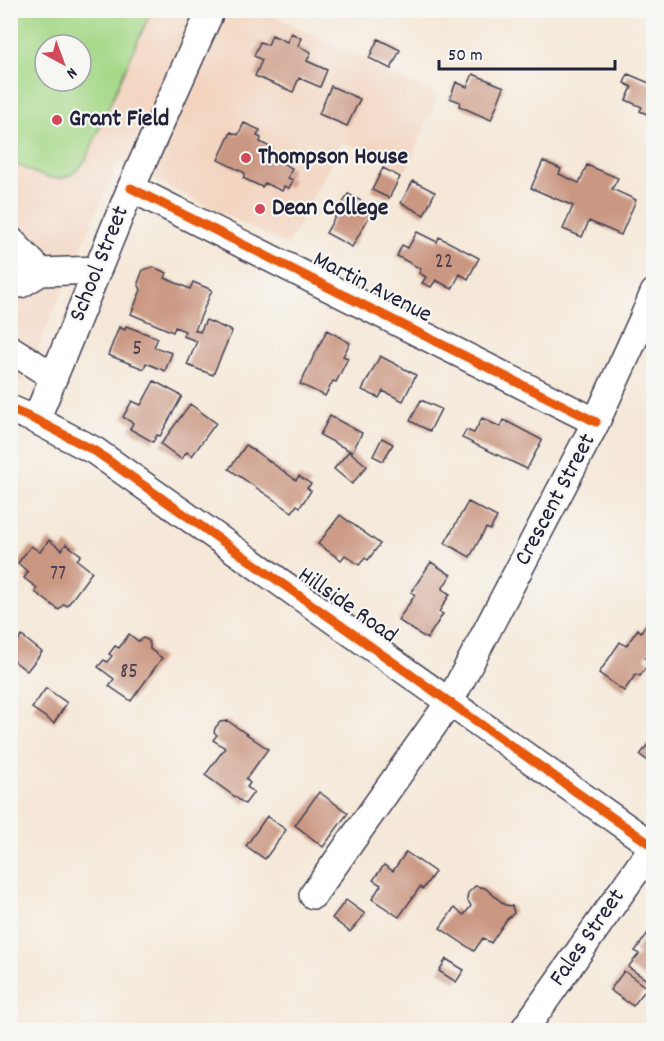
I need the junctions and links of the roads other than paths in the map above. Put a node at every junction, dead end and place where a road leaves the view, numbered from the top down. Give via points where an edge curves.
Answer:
1 (211, 10) edge
2 (131, 188) junction
3 (10, 240) edge
4 (97, 270) junction
5 (41, 272) junction
6 (10, 282) edge
7 (654, 293) edge
8 (10, 350) edge
9 (54, 377) junction
10 (10, 409) edge
11 (36, 420) junction
12 (596, 422) junction
13 (449, 704) junction
14 (653, 847) edge
15 (313, 895) dead end
16 (524, 1030) edge

1 - 2 street, School Street
2 - 4 street, School Street
2 - 12 street, Martin Avenue
3 - 5 street
4 - 5 street
4 - 9 street, School Street
5 - 6 street via 21,284
7 - 12 street, Crescent Street
8 - 9 street
9 - 11 street, School Street
10 - 11 street, Hillside Road
11 - 13 street, Hillside Road via 95,451
12 - 13 street, Crescent Street
13 - 14 street, Hillside Road
13 - 15 street, Crescent Street
14 - 16 street, Fales Street

